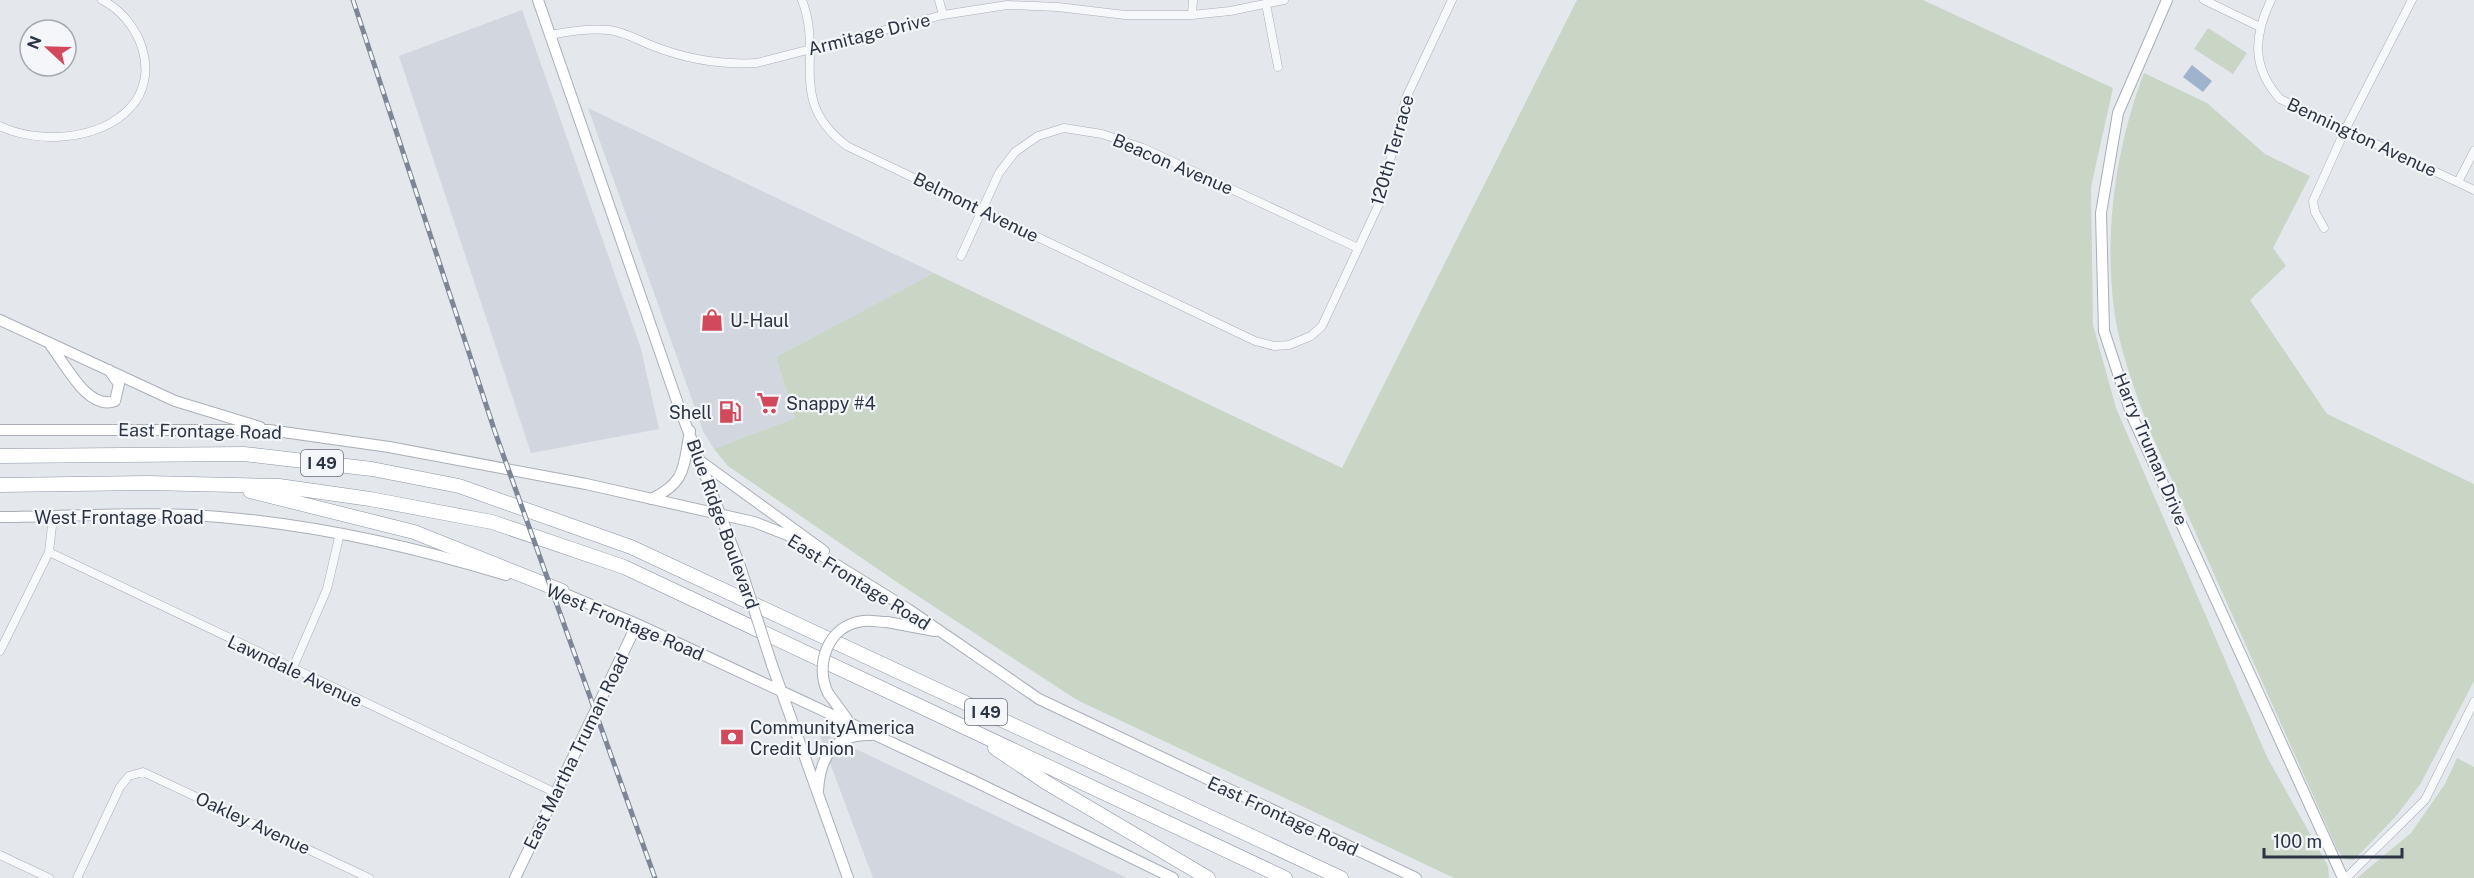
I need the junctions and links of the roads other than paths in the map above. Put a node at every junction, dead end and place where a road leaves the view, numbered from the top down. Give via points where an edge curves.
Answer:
1 (102, 0) edge
2 (538, 0) edge
3 (802, 0) edge
4 (939, 0) edge
5 (1193, 0) edge
6 (1284, 0) edge
7 (1452, 0) edge
8 (2167, 0) edge
9 (2204, 0) edge
10 (2271, 0) edge
11 (2412, 0) edge
12 (1058, 4) edge
13 (1266, 4) junction
14 (943, 15) junction
15 (1192, 15) junction
16 (2260, 27) junction
17 (550, 35) junction
18 (809, 50) junction
19 (1278, 66) dead end
20 (0, 126) edge
21 (2345, 130) junction
22 (2474, 150) edge
23 (2458, 182) junction
24 (2474, 190) edge
25 (982, 211) junction
26 (2324, 228) dead end
27 (1358, 248) junction
28 (961, 256) dead end
29 (0, 320) edge
30 (1249, 338) joint
31 (49, 344) junction
32 (107, 368) junction
33 (0, 429) edge
34 (269, 430) junction
35 (690, 430) junction
36 (0, 456) edge
37 (701, 461) junction
38 (0, 485) edge
39 (224, 485) junction
40 (651, 499) junction
41 (722, 515) junction
42 (0, 517) edge
43 (53, 517) junction
44 (340, 533) junction
45 (49, 552) junction
46 (838, 567) junction
47 (562, 591) junction
48 (637, 624) junction
49 (938, 632) junction
50 (0, 651) edge
51 (292, 670) junction
52 (782, 693) junction
53 (2474, 702) edge
54 (956, 722) junction
55 (854, 726) junction
56 (875, 736) junction
57 (555, 793) junction
58 (818, 794) junction
59 (0, 855) edge
60 (49, 878) edge
61 (77, 878) edge
62 (369, 878) edge
63 (515, 878) edge
64 (848, 878) edge
65 (1173, 878) edge
66 (1208, 878) edge
67 (1285, 878) edge
68 (1341, 878) edge
69 (1416, 878) edge
70 (2345, 878) edge

1 - 20 street via 115,7 143,47 144,72 138,96 122,114 87,132 52,138 16,134
2 - 17 street, Blue Ridge Boulevard
3 - 18 street, Belmont Avenue
4 - 14 street
5 - 15 street
6 - 13 street, Armitage Drive
7 - 27 street, 120th Terrace via 1406,98 1379,204
8 - 70 street, Harry Truman Drive via 2118,113 2101,213 2104,331 2132,416
9 - 16 street
10 - 16 street, Bennington Avenue
11 - 21 street
12 - 14 street, Armitage Drive via 1007,5
12 - 15 street, Armitage Drive via 1125,15
13 - 15 street, Armitage Drive
13 - 19 street
14 - 18 street, Armitage Drive
16 - 21 street, Bennington Avenue via 2257,57 2267,85 2280,99
17 - 18 street, Armitage Drive via 584,28 612,30 653,46 728,64 757,63
17 - 35 street, Blue Ridge Boulevard
18 - 25 street, Belmont Avenue via 812,101 837,138
21 - 23 street, Bennington Avenue
21 - 26 street via 2313,201
22 - 23 street
23 - 24 street, Bennington Avenue
25 - 27 street, Beacon Avenue via 999,173 1015,152 1038,136 1064,128 1102,134 1143,148
25 - 28 street, Beacon Avenue
25 - 30 street, Belmont Avenue
27 - 30 street, 120th Terrace via 1322,326 1311,336 1274,346
29 - 31 street
31 - 32 street
31 - 32 street via 87,395 99,403 114,401 118,392 116,377
32 - 34 street via 176,401
33 - 34 street, East Frontage Road
34 - 40 street, East Frontage Road via 389,447
35 - 37 street, Blue Ridge Boulevard
35 - 40 street via 682,472 675,485
36 - 68 highway, I 49 via 243,454 372,469 459,486 631,547
37 - 41 street, Blue Ridge Boulevard
37 - 46 street via 822,549
38 - 39 highway, I 49
39 - 47 highway via 414,532
39 - 54 highway, I 49 via 279,486 492,522 624,567
40 - 41 street, East Frontage Road
41 - 46 street, East Frontage Road via 790,536
41 - 52 street, Blue Ridge Boulevard, bridge
42 - 43 street, West Frontage Road
43 - 44 street, West Frontage Road via 193,515
43 - 45 street
44 - 47 street, West Frontage Road via 456,560
44 - 51 street via 327,589
45 - 50 street
45 - 51 street, Lawndale Avenue
46 - 49 street, East Frontage Road
47 - 48 street, West Frontage Road
48 - 52 street, West Frontage Road
48 - 57 street, East Martha Truman Road
49 - 55 street, bridge via 863,621 838,632 829,643 822,681 839,711
49 - 69 street, East Frontage Road via 1039,699
51 - 57 street, Lawndale Avenue
52 - 55 street, West Frontage Road
52 - 58 street, Blue Ridge Boulevard
53 - 70 street via 2425,800
54 - 66 highway via 1047,783
54 - 67 highway, I 49
55 - 56 street, West Frontage Road
56 - 58 street via 855,736 831,746 824,759
56 - 65 street, West Frontage Road
57 - 63 street, East Martha Truman Road
58 - 64 street, Blue Ridge Boulevard
59 - 60 street
61 - 62 street, Oakley Avenue via 120,787 136,774 150,774

